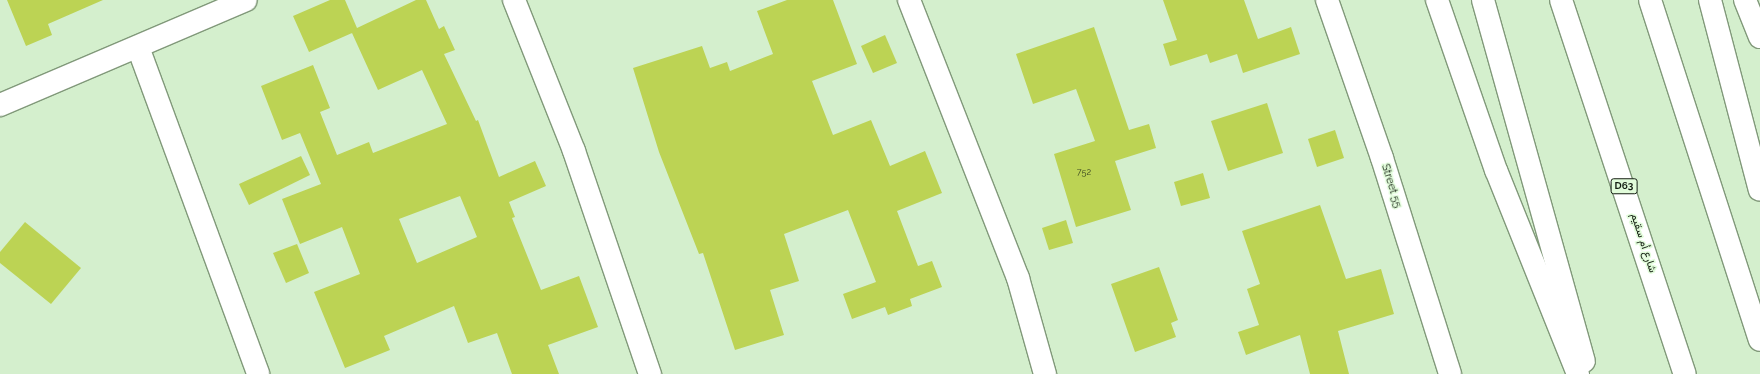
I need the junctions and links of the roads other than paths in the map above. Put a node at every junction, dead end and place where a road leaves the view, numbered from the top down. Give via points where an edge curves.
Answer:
1 (246, 0) edge
2 (514, 0) edge
3 (909, 0) edge
4 (1327, 0) edge
5 (1437, 0) edge
6 (1483, 0) edge
7 (1561, 0) edge
8 (1650, 0) edge
9 (1710, 0) edge
10 (1745, 0) edge
11 (1760, 37) edge
12 (138, 47) junction
13 (0, 105) edge
14 (1760, 190) edge
15 (1760, 340) edge
16 (258, 374) edge
17 (650, 374) edge
18 (1046, 374) edge
19 (1450, 374) edge
20 (1578, 374) edge
21 (1588, 374) edge
22 (1685, 374) edge

1 - 12 street
2 - 17 street via 574,151
3 - 18 street via 1018,278
4 - 19 street, Street 55 via 1382,158
5 - 20 street via 1496,170
6 - 21 street
7 - 22 street, شارع أم سقيم / D63
8 - 15 street
9 - 14 street
10 - 11 street
12 - 13 street via 78,70
12 - 16 street

